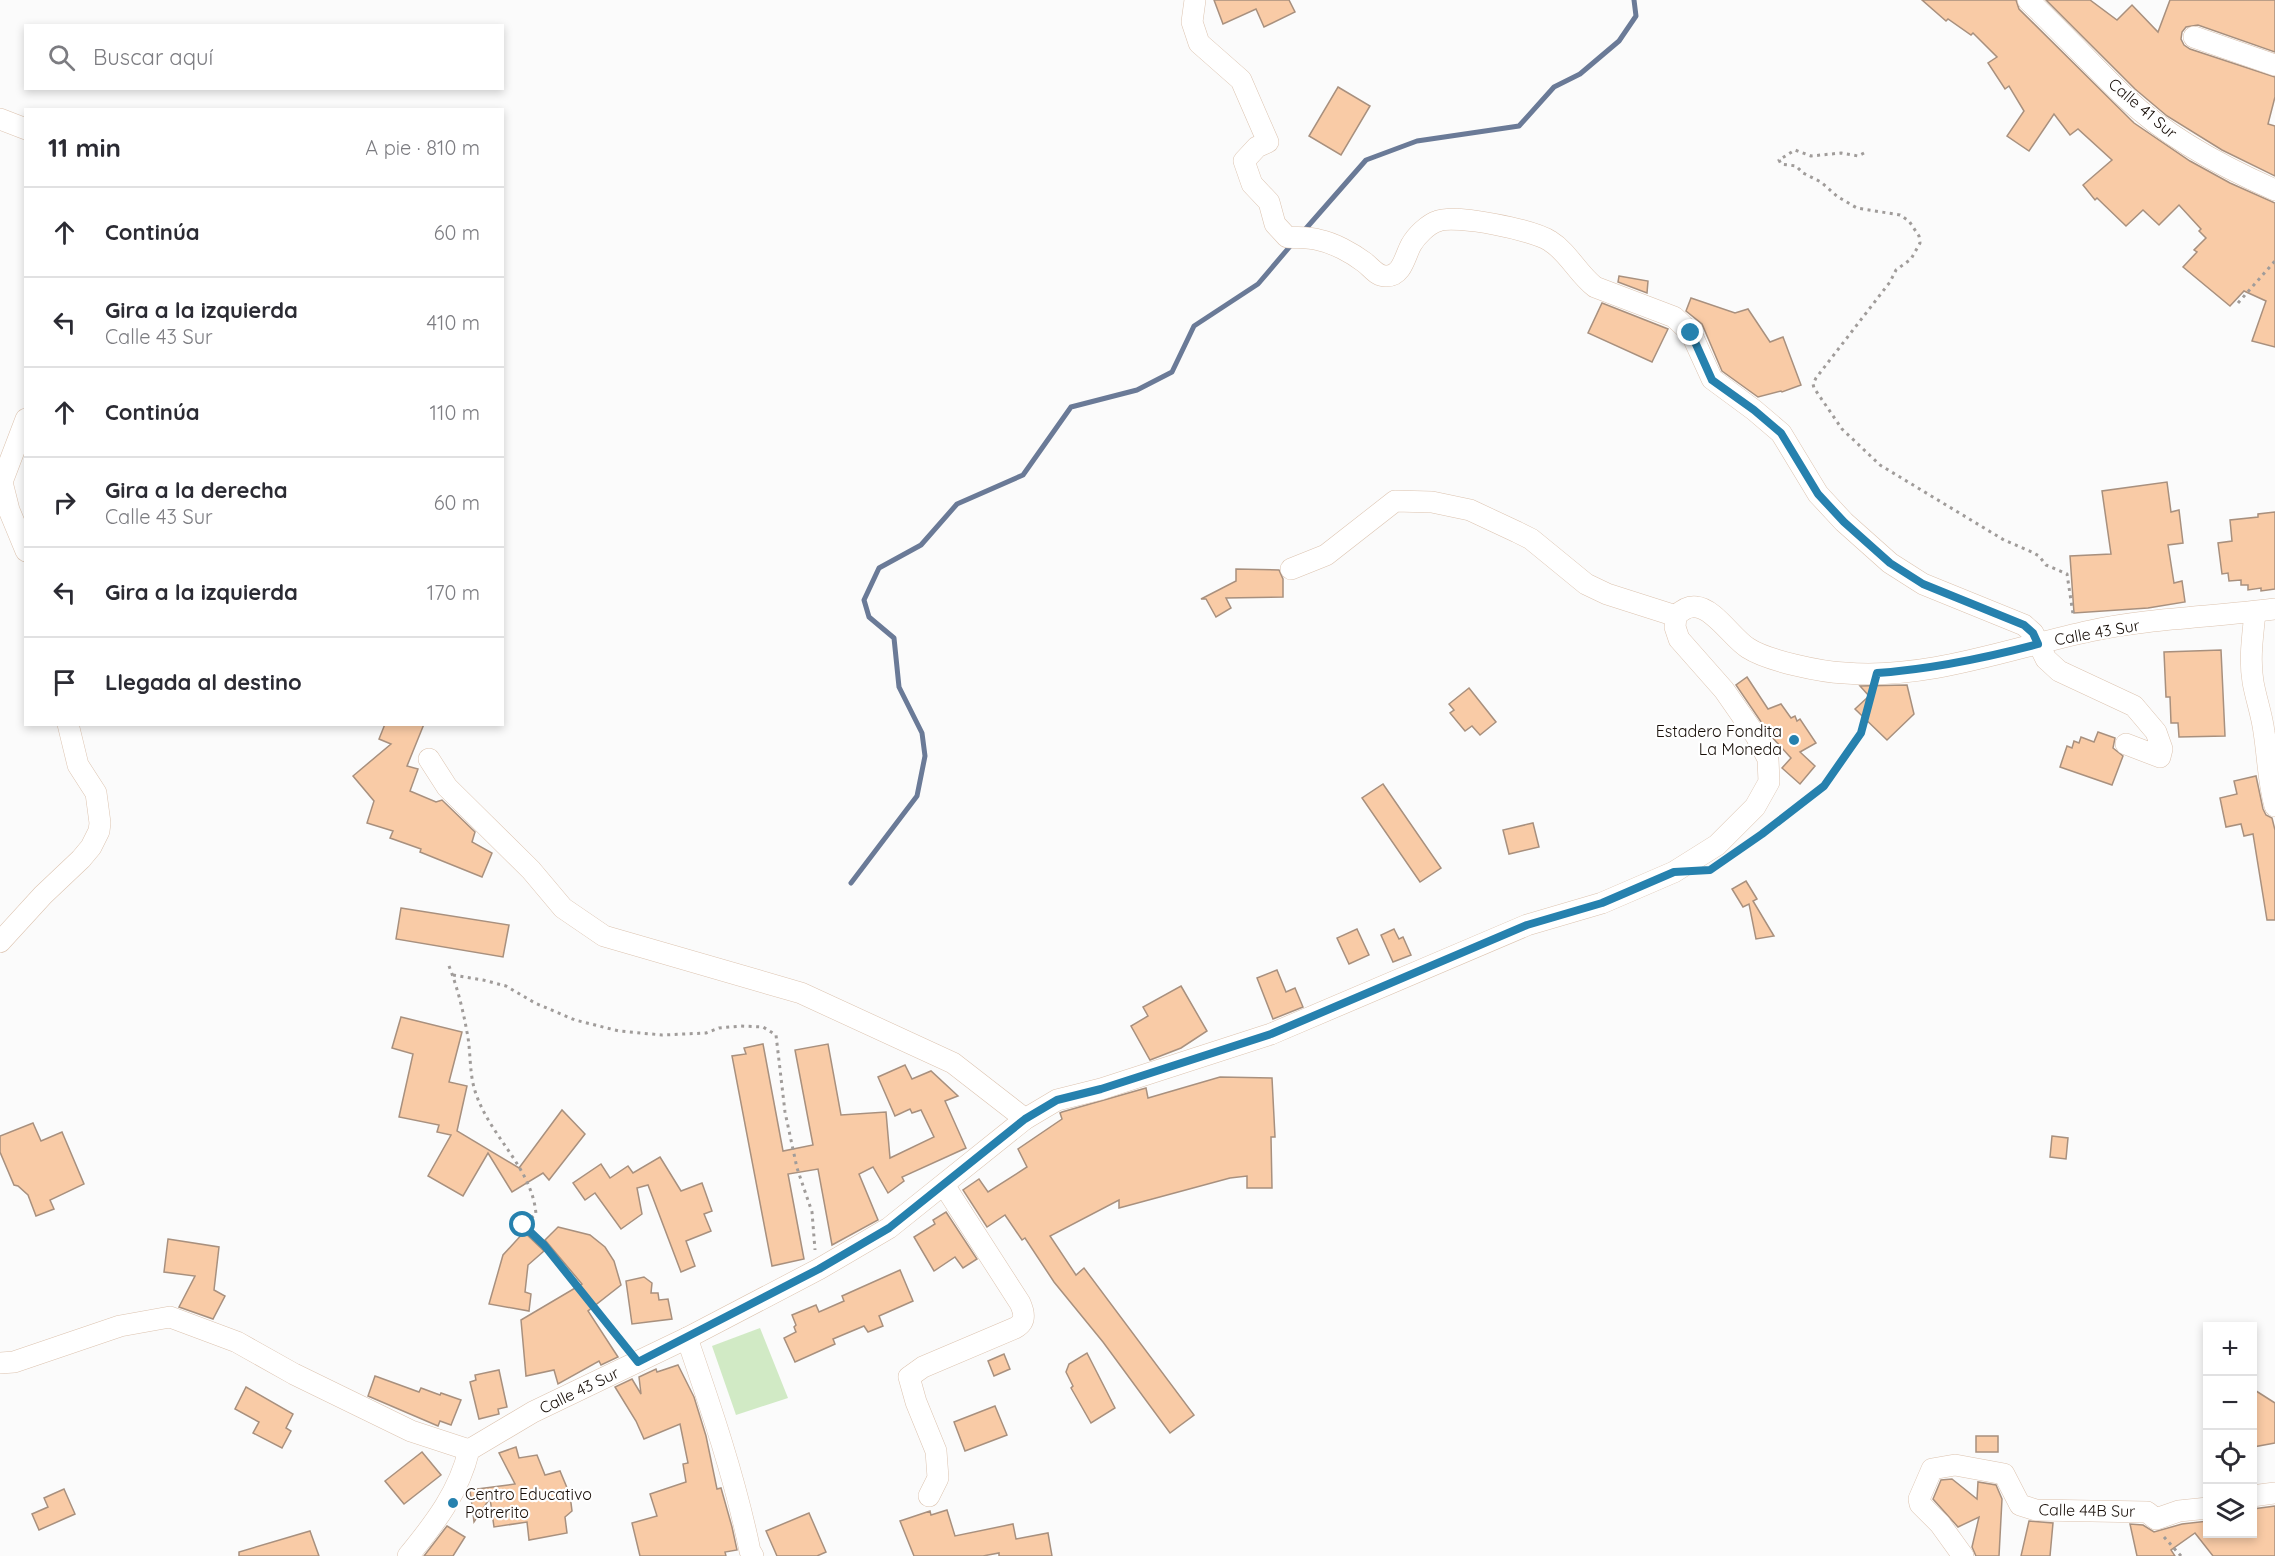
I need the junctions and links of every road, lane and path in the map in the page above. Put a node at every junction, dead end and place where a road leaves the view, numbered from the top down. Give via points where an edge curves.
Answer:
1 (1195, 0) edge
2 (2028, 0) edge
3 (2194, 37) dead end
4 (2275, 65) edge
5 (0, 119) edge
6 (24, 128) edge
7 (1864, 153) dead end
8 (2275, 190) edge
9 (2275, 261) edge
10 (2238, 303) dead end
11 (24, 423) edge
12 (24, 546) edge
13 (1291, 569) dead end
14 (2265, 610) edge
15 (1676, 616) junction
16 (2078, 634) junction
17 (2038, 644) junction
18 (1877, 673) junction
19 (68, 726) edge
20 (2126, 744) dead end
21 (429, 759) dead end
22 (2275, 806) edge
23 (1739, 850) dead end
24 (0, 942) edge
25 (448, 966) dead end
26 (453, 975) junction
27 (1025, 1119) junction
28 (944, 1185) junction
29 (819, 1269) junction
30 (687, 1338) junction
31 (638, 1362) junction
32 (0, 1363) edge
33 (469, 1450) junction
34 (2275, 1493) edge
35 (2257, 1495) edge
36 (928, 1496) dead end
37 (2203, 1509) edge
38 (2156, 1519) junction
39 (408, 1556) edge
40 (753, 1556) edge
41 (1963, 1556) edge
42 (2181, 1556) edge

1 - 17 street via 1192,22 1198,43 1241,80 1262,123 1268,142 1244,161 1252,184 1269,202 1275,224 1287,237 1320,240 1385,276 1398,271 1411,245 1438,221 1508,227 1551,241 1595,287 1674,317 1691,333 1712,380 1781,433 1818,494 1890,563 1923,584 2024,625
2 - 8 street, Calle 41 Sur via 2165,130
3 - 4 street
5 - 6 street
7 - 16 path via 1811,156 1795,150 1779,160 1781,165 1796,166 1848,204 1900,215 1919,236 1916,253 1896,270 1816,378 1814,388 1842,429 1880,465 2067,574
9 - 10 path
11 - 12 street via 2,482
13 - 15 street via 1326,555 1395,501 1432,502 1470,510 1518,532 1586,584 1607,594
14 - 16 street, Calle 43 Sur
14 - 22 street via 2251,644 2253,680
15 - 18 street, Calle 43 Sur via 1696,607 1707,611 1749,649 1773,659 1844,674
15 - 27 street, Calle 43 Sur via 1679,639 1724,690 1768,759 1769,782 1755,807 1718,845 1674,872 1602,903 1527,925 1271,1034 1057,1100
16 - 17 street, Calle 43 Sur
17 - 18 street, Calle 43 Sur via 1951,664
17 - 20 street via 2059,671 2134,706 2156,732 2162,749 2160,757
18 - 23 path via 1861,733 1824,786
19 - 24 street via 78,765 96,793 99,831 81,859
21 - 27 street via 447,788 531,870 563,908 604,936 801,993 953,1063
25 - 26 path
26 - 29 path via 506,986 576,1020 619,1031 662,1035 741,1026 763,1027 776,1035 782,1095 797,1168 812,1212
26 - 31 path via 468,1033 475,1092 535,1200 536,1214 523,1225 544,1245
27 - 28 street, Calle 43 Sur
28 - 29 street, Calle 43 Sur via 889,1228
28 - 36 street via 1020,1303 1024,1318 1015,1328 923,1367 909,1377 936,1451 938,1478
29 - 30 street, Calle 43 Sur
30 - 31 street, Calle 43 Sur
30 - 40 street
31 - 33 street, Calle 43 Sur via 533,1412
32 - 33 street via 14,1362 120,1326 170,1317 237,1342 411,1431
33 - 39 street via 454,1493
34 - 35 street
37 - 38 street, Calle 44B Sur
38 - 41 street, Calle 44B Sur via 2147,1512 2036,1510 2020,1505 2004,1474 1955,1465 1932,1469 1918,1499
38 - 42 path via 2160,1531

